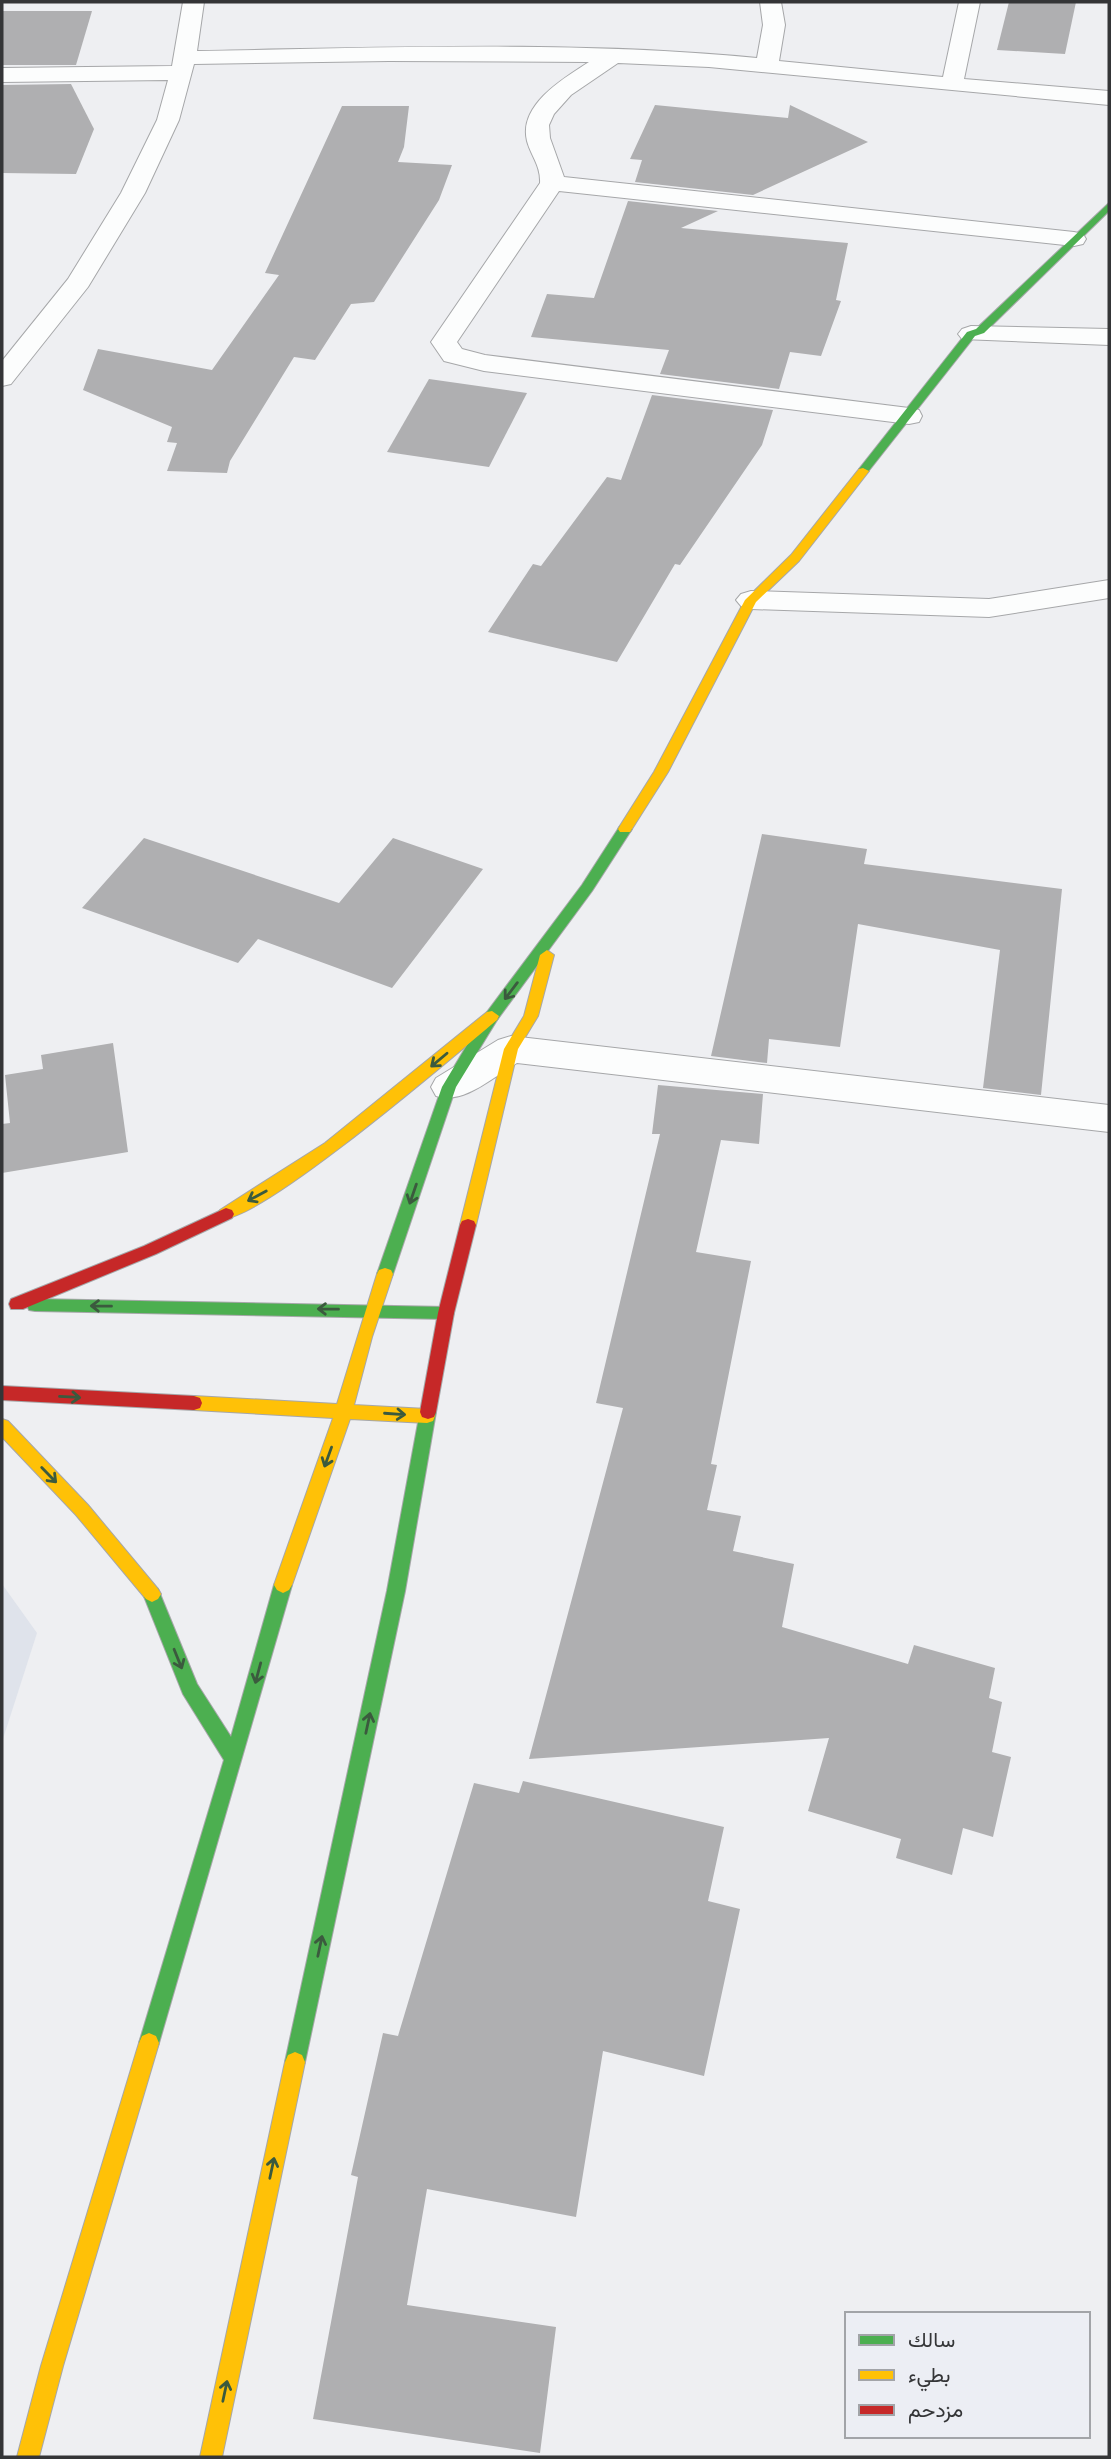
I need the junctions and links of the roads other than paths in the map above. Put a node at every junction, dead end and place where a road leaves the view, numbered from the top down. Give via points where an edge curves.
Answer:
1 (193, 2) edge
2 (771, 2) edge
3 (970, 2) edge
4 (614, 56) junction
5 (183, 65) junction
6 (766, 65) junction
7 (2, 75) edge
8 (952, 85) junction
9 (1109, 97) edge
10 (552, 183) junction
11 (1109, 206) edge
12 (1074, 239) junction
13 (971, 334) junction
14 (1109, 337) edge
15 (2, 378) edge
16 (909, 416) junction
17 (1109, 589) edge
18 (751, 600) junction
19 (552, 936) junction
20 (492, 1016) junction
21 (511, 1049) junction
22 (449, 1087) junction
23 (1109, 1119) edge
24 (9, 1304) edge
25 (374, 1310) junction
26 (446, 1313) junction
27 (2, 1393) edge
28 (344, 1411) junction
29 (427, 1416) junction
30 (2, 1426) edge
31 (234, 1759) junction
32 (28, 2457) edge
33 (211, 2457) edge

1 - 5 street
2 - 6 street via 774,25
3 - 8 street
4 - 5 street via 389,54
4 - 6 street
4 - 10 street via 555,97 541,113 535,127 554,169
5 - 7 street
5 - 15 street via 168,120 133,193 79,282
6 - 8 street
8 - 9 street
10 - 12 street
10 - 16 street via 444,342 453,355 484,363
11 - 12 main road
12 - 13 main road via 980,331
13 - 14 street
13 - 16 main road
16 - 18 main road via 795,558
17 - 18 street via 989,608
18 - 19 main road via 661,772
19 -> 20 main road
19 - 21 main road via 531,1016
20 - 22 main road
20 -> 24 main road via 365,1121 276,1185 168,1244
21 - 22 street
21 - 23 street
21 - 26 main road
22 -> 25 main road
25 -> 24 main road
25 - 26 main road
25 - 28 main road
26 - 29 main road
27 -> 28 main road
28 -> 29 main road
28 -> 31 main road via 285,1576
33 -> 29 main road via 396,1591
30 -> 31 main road via 82,1510 152,1594 190,1688
31 - 32 main road

